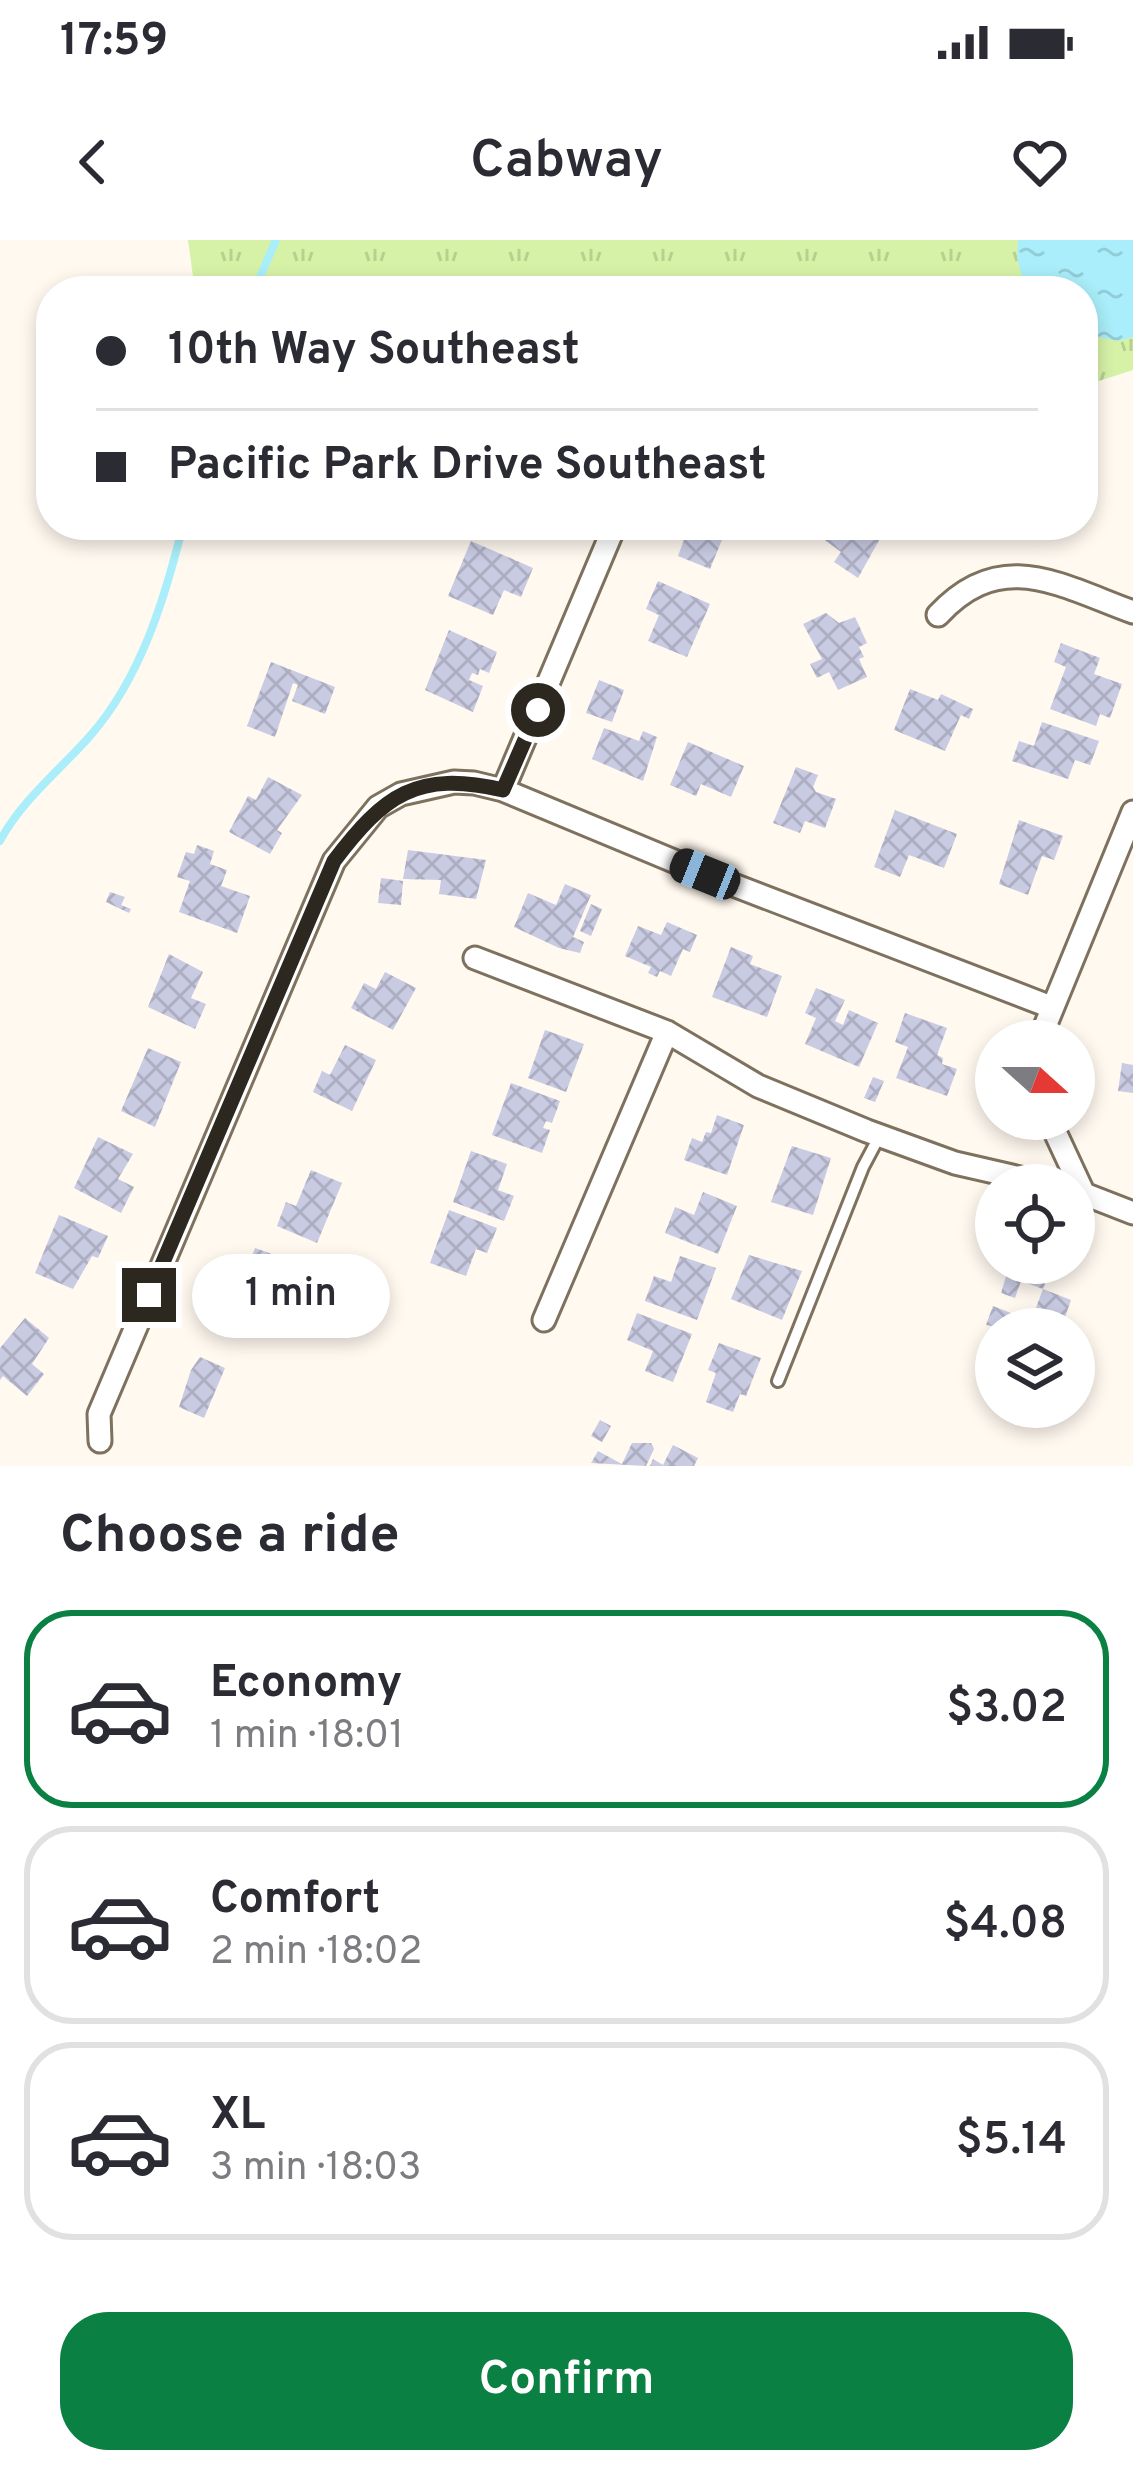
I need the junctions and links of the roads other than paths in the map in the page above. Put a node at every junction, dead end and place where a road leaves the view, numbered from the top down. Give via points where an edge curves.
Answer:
1 (609, 540) edge
2 (1133, 612) edge
3 (938, 615) dead end
4 (503, 790) junction
5 (1133, 812) edge
6 (475, 958) dead end
7 (1051, 1007) junction
8 (1046, 1020) edge
9 (668, 1032) junction
10 (880, 1135) junction
11 (975, 1168) edge
12 (1095, 1198) edge
13 (1133, 1214) edge
14 (544, 1320) dead end
15 (778, 1381) dead end
16 (100, 1441) dead end

1 - 4 street
2 - 3 street via 1013,575 978,581
4 - 7 street
4 - 16 street via 454,782 400,794 378,807 334,861 99,1414
5 - 7 street
6 - 9 street
7 - 8 street
9 - 10 street via 758,1086
9 - 14 street
10 - 11 street
10 - 15 lane
12 - 13 street

